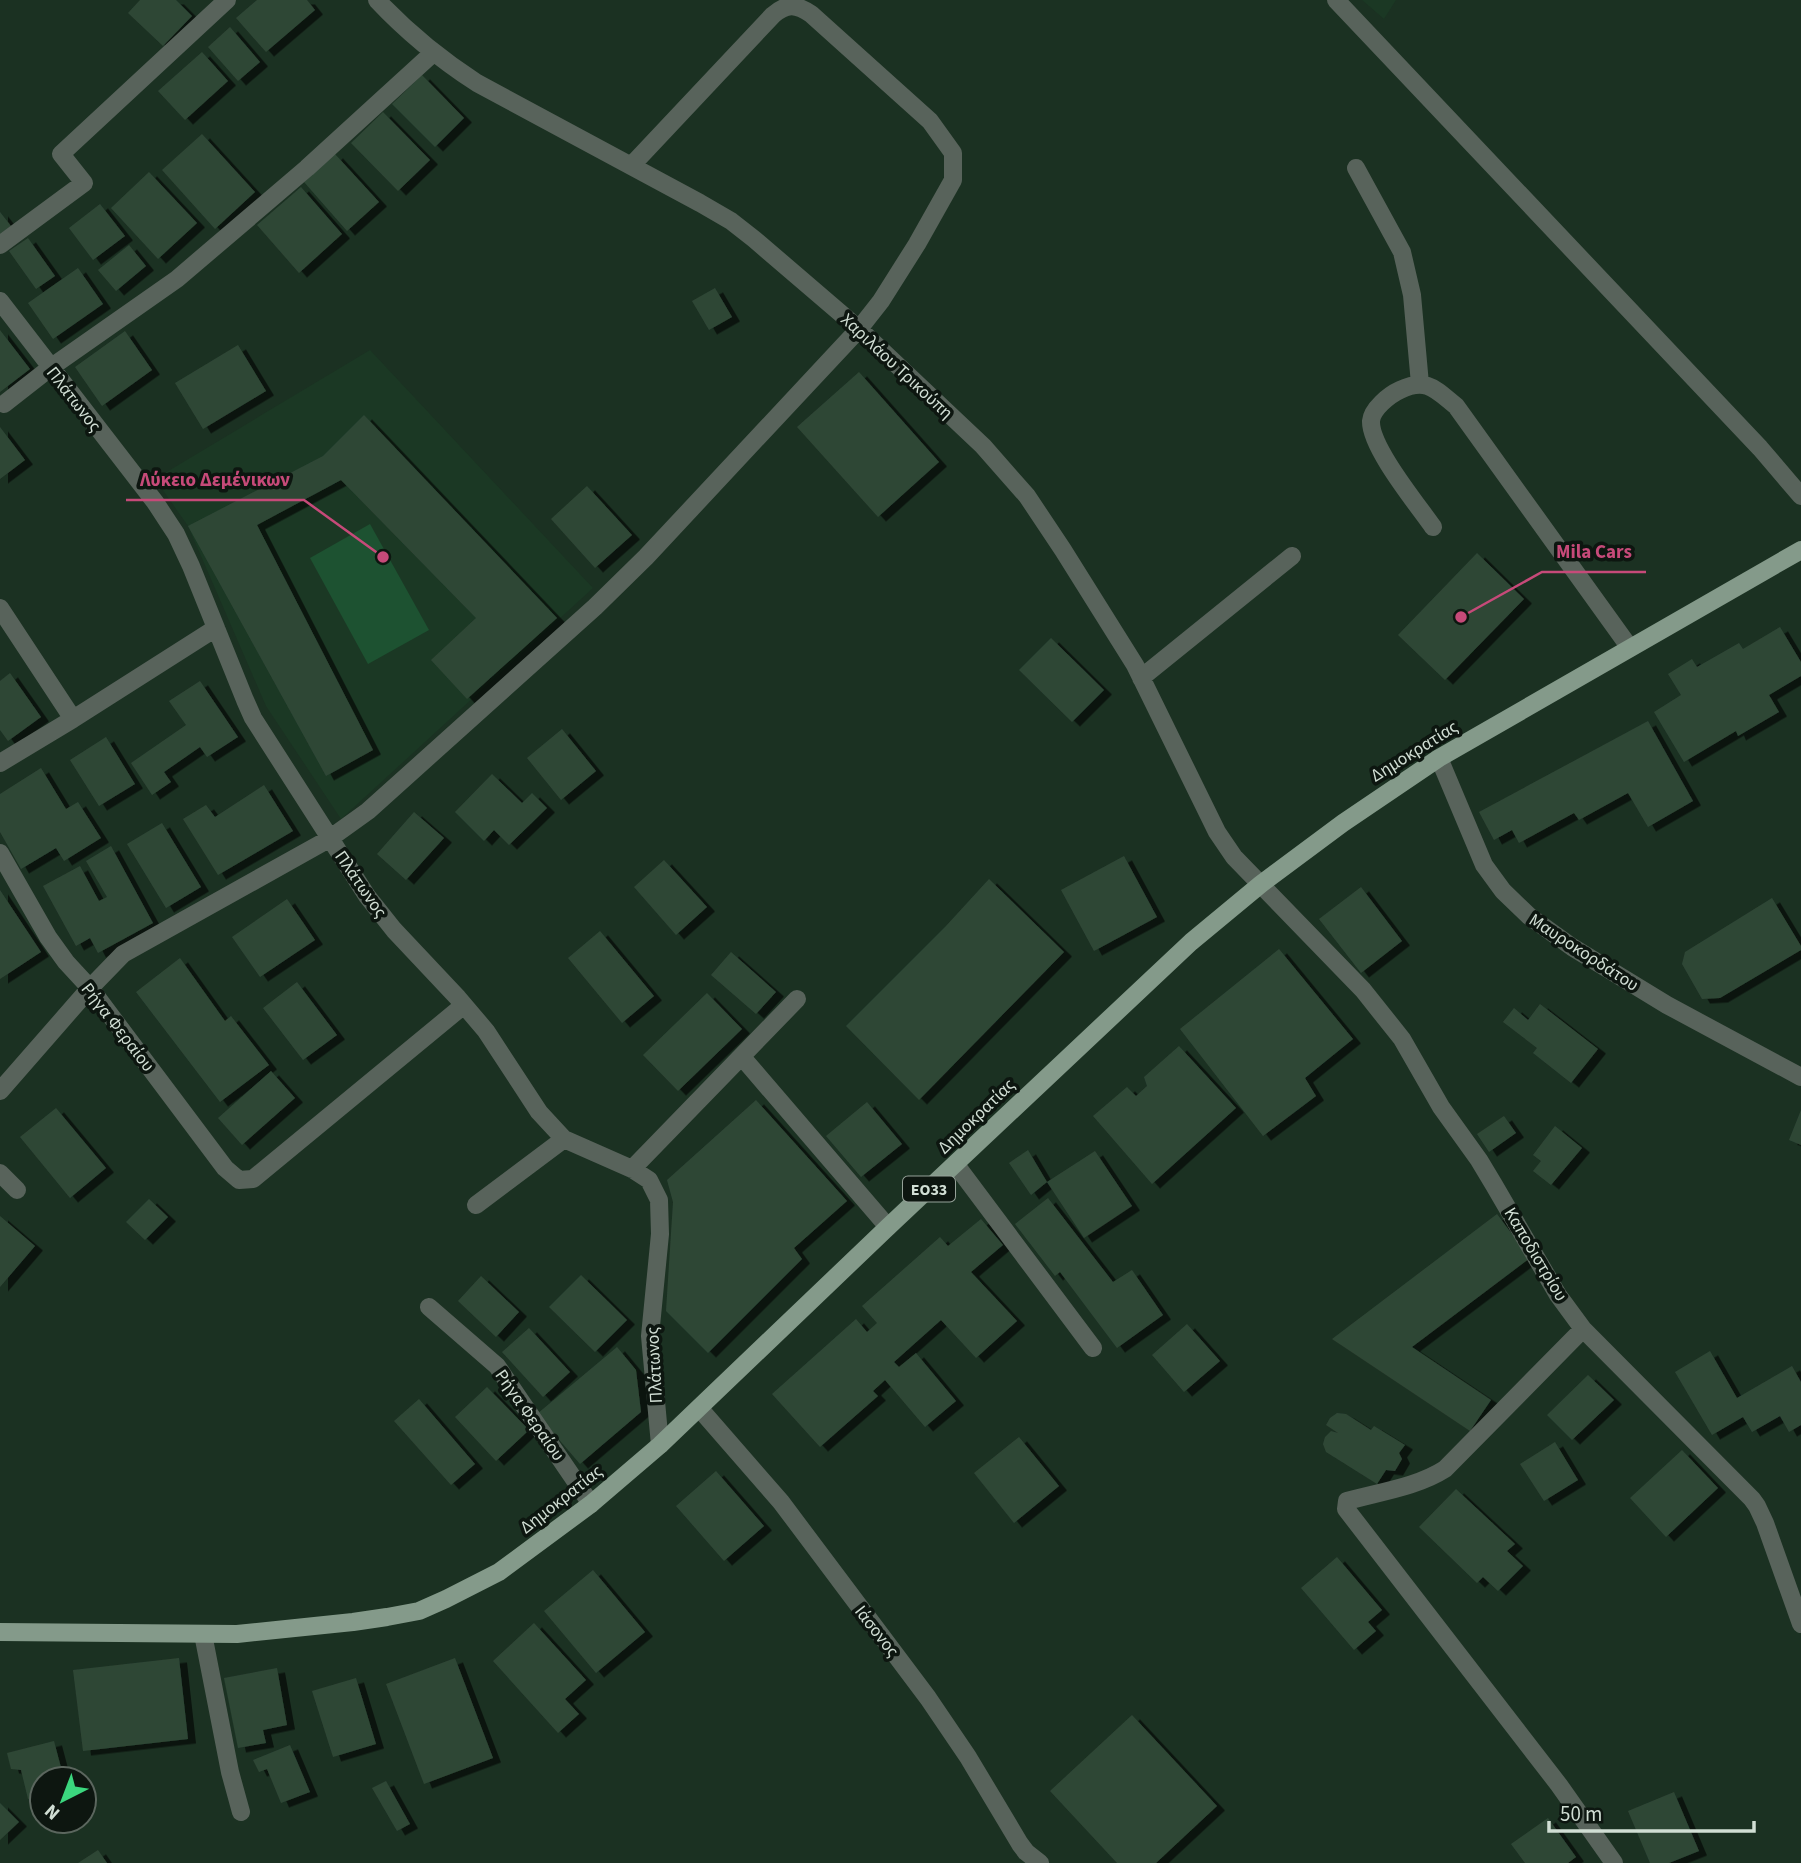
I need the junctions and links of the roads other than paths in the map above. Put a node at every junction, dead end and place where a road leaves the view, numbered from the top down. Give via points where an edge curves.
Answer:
1 (226, 0) edge
2 (377, 0) edge
3 (1336, 0) edge
4 (433, 52) junction
5 (631, 166) junction
6 (1356, 168) dead end
7 (0, 245) edge
8 (0, 301) edge
9 (859, 329) junction
10 (50, 368) junction
11 (1420, 384) junction
12 (4, 404) dead end
13 (1801, 496) edge
14 (1433, 527) dead end
15 (1801, 550) edge
16 (1292, 556) dead end
17 (0, 608) edge
18 (216, 628) junction
19 (1630, 648) junction
20 (1141, 678) junction
21 (73, 719) junction
22 (1439, 758) junction
23 (0, 763) edge
24 (329, 839) junction
25 (0, 853) edge
26 (1261, 884) junction
27 (90, 988) junction
28 (797, 999) dead end
29 (464, 1005) junction
30 (742, 1056) junction
31 (1801, 1077) edge
32 (0, 1091) edge
33 (564, 1139) junction
34 (956, 1165) junction
35 (632, 1169) junction
36 (0, 1173) edge
37 (17, 1190) dead end
38 (476, 1205) dead end
39 (888, 1227) junction
40 (429, 1307) dead end
41 (1583, 1329) junction
42 (1093, 1348) dead end
43 (700, 1409) junction
44 (660, 1445) junction
45 (591, 1504) junction
46 (1801, 1624) edge
47 (0, 1632) edge
48 (203, 1634) junction
49 (241, 1812) dead end
50 (1040, 1863) edge
51 (1614, 1863) edge

1 - 7 street via 61,154 84,183
2 - 4 street, Χαριλάου Τρικούπη
3 - 13 street
4 - 5 street, Χαριλάου Τρικούπη via 477,83
4 - 10 street via 177,279
5 - 9 street, Χαριλάου Τρικούπη via 730,221
5 - 9 street via 781,8 791,5 811,14 930,121 953,153 953,180 917,244
6 - 11 street via 1402,252 1412,295
8 - 10 street, Πλάτωνος
9 - 20 street, Χαριλάου Τρικούπη via 983,446 1027,496
9 - 24 street via 595,607 368,811
10 - 12 street
10 - 18 street, Πλάτωνος via 176,534
11 - 14 street via 1398,391 1378,407 1371,420 1376,443
11 - 19 street via 1435,389 1456,406
15 - 19 main road, Δημοκρατίας / ΕΟ33
16 - 20 street
17 - 21 street
18 - 21 street
18 - 24 street, Πλάτωνος via 253,718
19 - 22 main road, Δημοκρατίας / ΕΟ33
20 - 26 street, Χαριλάου Τρικούπη via 1217,832 1234,858
21 - 23 street
22 - 26 main road, Δημοκρατίας / ΕΟ33
22 - 31 street, Μαυροκορδάτου via 1477,851 1497,884 1523,911 1667,1005
24 - 27 street via 123,954
24 - 29 street, Πλάτωνος via 394,930
25 - 27 street, Ρήγα Φεραίου via 48,937
26 - 34 main road, Δημοκρατίας / ΕΟ33 via 1191,942
26 - 41 street, Καποδιστρίου via 1363,990 1402,1039
27 - 29 street, Ρήγα Φεραίου via 225,1168 239,1180 253,1179
27 - 32 street
28 - 30 street
29 - 33 street, Πλάτωνος via 539,1112
30 - 35 street
30 - 39 street
33 - 35 street, Πλάτωνος
33 - 38 street
34 - 39 main road, Δημοκρατίας / ΕΟ33
34 - 42 street
35 - 44 street, Πλάτωνος via 649,1181 659,1200 650,1336
36 - 37 street
39 - 43 main road, Δημοκρατίας / ΕΟ33
40 - 45 street, Ρήγα Φεραίου via 497,1366
41 - 46 street, Καποδιστρίου via 1752,1499
41 - 51 street via 1446,1469 1347,1501 1346,1509
43 - 44 main road, Δημοκρατίας / ΕΟ33
43 - 50 street, Ιάσονος via 807,1535 928,1698 1020,1844
44 - 45 main road, Δημοκρατίας / ΕΟ33
45 - 48 main road, Δημοκρατίας / ΕΟ33 via 499,1572 419,1611 353,1622
47 - 48 main road, Δημοκρατίας / ΕΟ33
48 - 49 street

